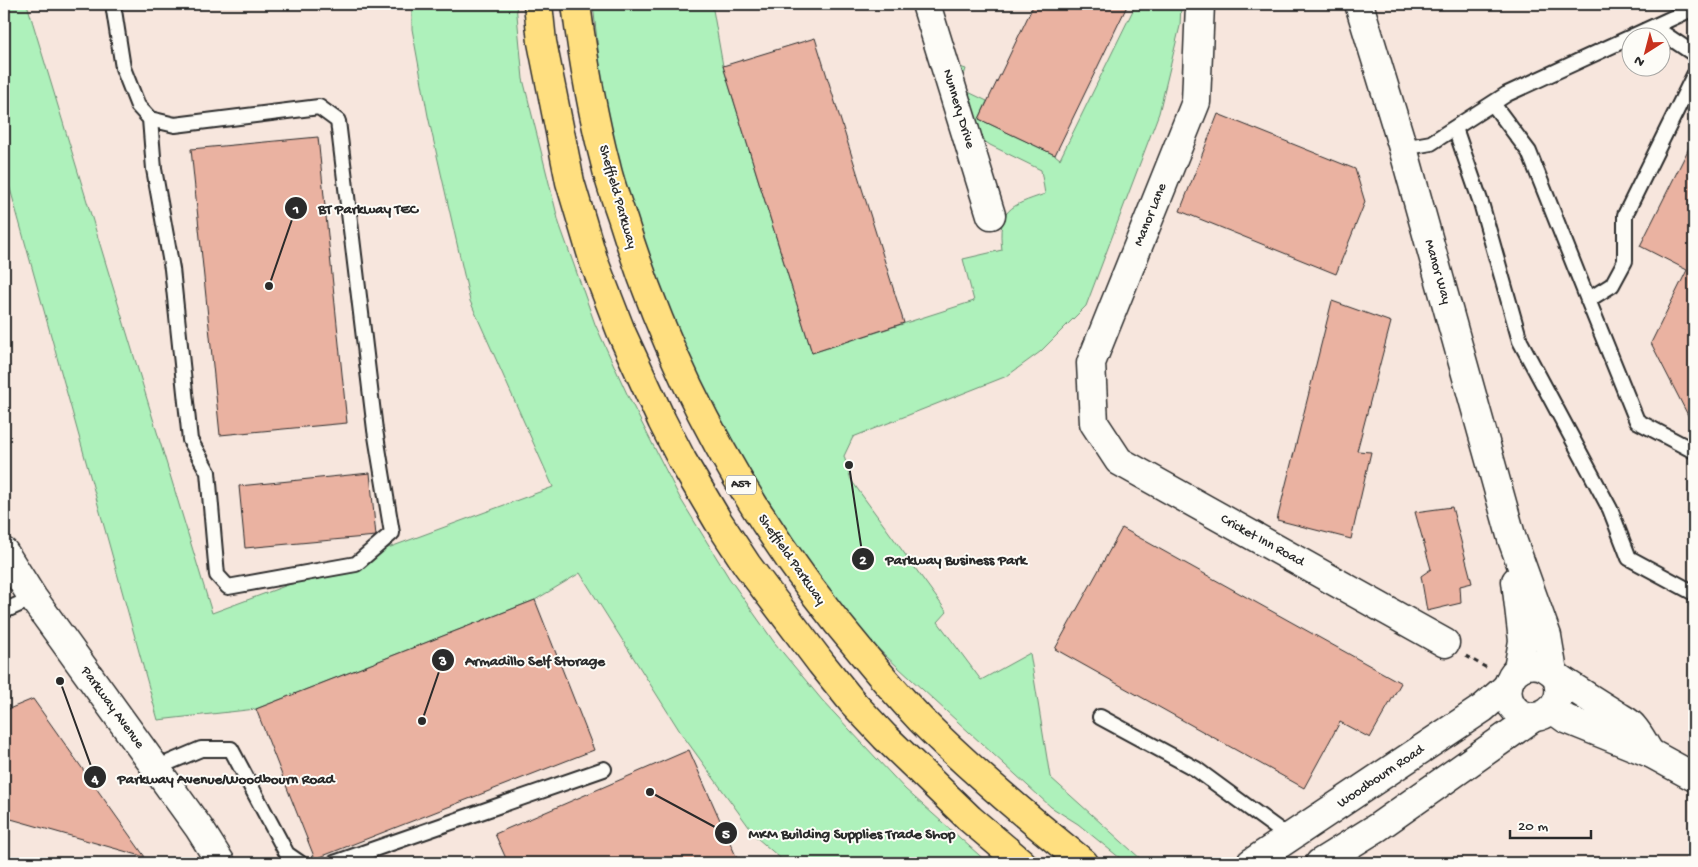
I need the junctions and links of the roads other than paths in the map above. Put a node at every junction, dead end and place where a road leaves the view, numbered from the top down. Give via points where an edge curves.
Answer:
1 (113, 4) edge
2 (538, 4) edge
3 (576, 4) edge
4 (926, 4) edge
5 (1200, 4) edge
6 (1360, 5) edge
7 (1694, 8) edge
8 (1654, 26) junction
9 (1694, 54) edge
10 (1694, 75) edge
11 (1493, 104) junction
12 (150, 119) junction
13 (1455, 128) junction
14 (1402, 148) junction
15 (991, 215) dead end
16 (1588, 300) junction
17 (1094, 423) joint
18 (1694, 451) edge
19 (1512, 539) junction
20 (4, 552) edge
21 (1694, 593) edge
22 (33, 598) junction
23 (4, 611) edge
24 (1445, 643) road end
25 (1554, 674) junction
26 (1512, 679) junction
27 (1543, 713) junction
28 (1100, 717) dead end
29 (1650, 753) junction
30 (156, 768) junction
31 (604, 769) dead end
32 (1694, 777) edge
33 (1290, 838) junction
34 (221, 863) edge
35 (300, 863) edge
36 (334, 863) edge
37 (1022, 863) edge
38 (1084, 863) edge
39 (1251, 863) edge
40 (1308, 863) edge
41 (1320, 863) edge

1 - 12 lane via 123,68 138,106
2 - 37 highway, A57 via 542,42 570,182 594,262 622,334 682,460 747,565 849,697 885,737 970,819
3 - 38 highway, Sheffield Parkway / A57 via 585,70 606,167 636,262 673,357 745,492 812,591 894,691 979,775
4 - 15 street, Nunnery Drive
5 - 17 street, Manor Lane via 1196,102 1091,363
6 - 14 street, Manor Way
7 - 8 lane
8 - 9 lane
8 - 11 lane
10 - 16 lane via 1625,215 1626,261 1612,285
11 - 13 lane
11 - 16 lane via 1529,152
12 - 12 lane via 175,124 319,107 338,121 375,430 392,533 356,564 228,587 216,575 208,472 190,440 172,269 154,169
13 - 14 lane via 1431,143
13 - 21 lane via 1481,203 1520,341 1610,508 1629,558
14 - 19 street, Manor Way
16 - 18 lane via 1637,421
17 - 24 street, Cricket Inn Road via 1118,461
19 - 25 street, Manor Way via 1547,636
19 - 26 street, Manor Way via 1523,641
20 - 22 street, Parkway Avenue
22 - 23 lane
22 - 30 street, Parkway Avenue
25 - 26 street via 1539,665 1528,665
25 - 27 street, Manor Way via 1560,696
25 - 29 street via 1633,726
26 - 27 street, Manor Way via 1508,693 1512,705 1521,714
26 - 33 street, Woodbourn Road via 1483,708
27 - 29 street
27 - 41 street via 1378,827
28 - 33 lane via 1196,769
29 - 32 street
30 - 34 street, Parkway Avenue
30 - 35 lane via 201,749 231,749 287,854
31 - 36 lane
33 - 39 street, Woodbourn Road
33 - 40 street

